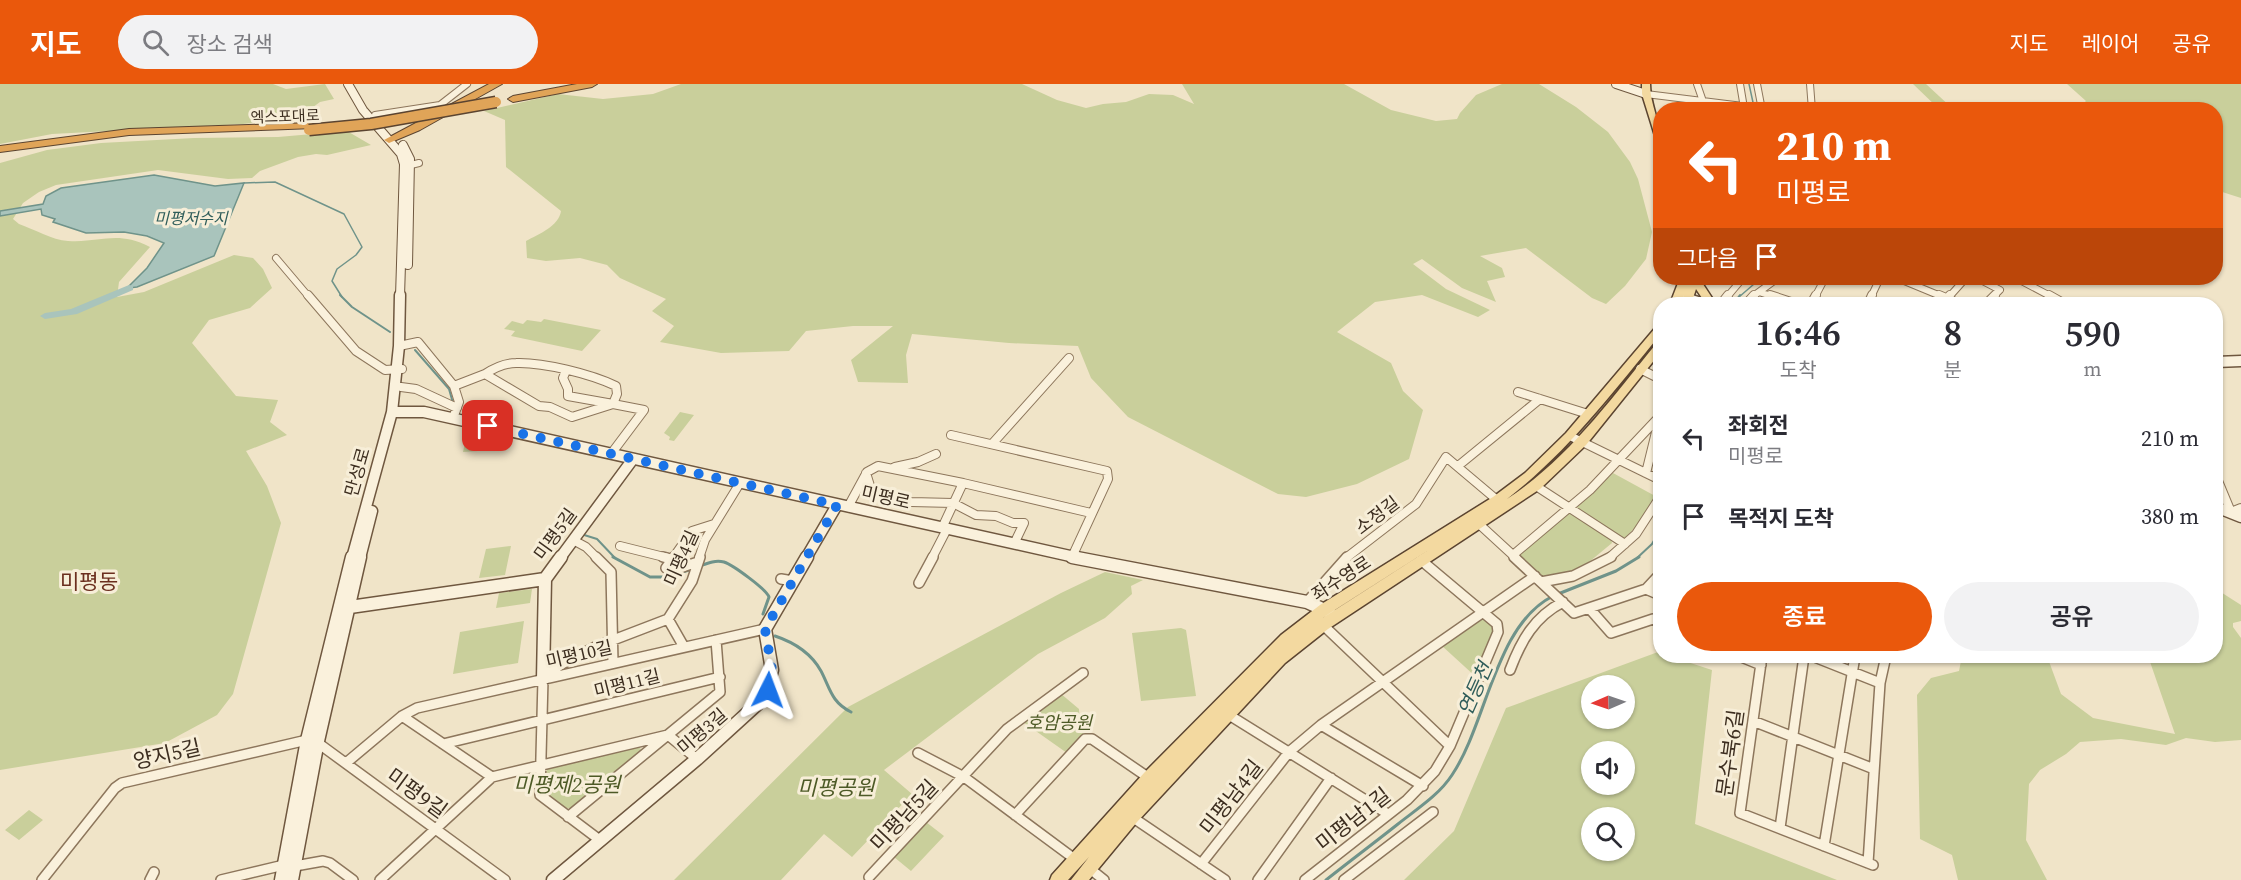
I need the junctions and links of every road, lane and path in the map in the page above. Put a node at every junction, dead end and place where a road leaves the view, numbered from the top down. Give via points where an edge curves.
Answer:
1 (348, 84) edge
2 (355, 84) edge
3 (467, 84) edge
4 (497, 84) edge
5 (546, 84) edge
6 (557, 84) edge
7 (569, 84) edge
8 (592, 84) edge
9 (1616, 84) edge
10 (1646, 84) edge
11 (1654, 84) edge
12 (1697, 84) edge
13 (1740, 84) edge
14 (1757, 84) edge
15 (1810, 84) edge
16 (1651, 95) junction
17 (512, 96) junction
18 (1704, 101) junction
19 (1653, 102) edge
20 (1710, 102) edge
21 (1743, 102) edge
22 (1761, 102) edge
23 (1811, 102) edge
24 (375, 115) junction
25 (311, 128) junction
26 (393, 139) junction
27 (0, 152) edge
28 (276, 258) dead end
29 (1694, 285) edge
30 (1737, 285) edge
31 (1769, 285) edge
32 (1914, 285) edge
33 (1960, 285) edge
34 (1990, 285) edge
35 (2035, 285) edge
36 (1760, 292) junction
37 (1705, 297) edge
38 (1727, 297) edge
39 (1754, 297) edge
40 (1775, 297) edge
41 (1942, 297) edge
42 (1949, 297) edge
43 (1993, 297) edge
44 (2054, 297) edge
45 (1653, 339) edge
46 (402, 346) junction
47 (1653, 354) edge
48 (1069, 358) dead end
49 (2241, 361) edge
50 (2223, 362) edge
51 (1640, 369) junction
52 (399, 370) junction
53 (565, 373) junction
54 (485, 374) junction
55 (1653, 376) edge
56 (454, 386) junction
57 (401, 387) junction
58 (1518, 392) dead end
59 (1540, 399) junction
60 (613, 404) junction
61 (396, 412) junction
62 (455, 413) junction
63 (1588, 414) junction
64 (1653, 424) edge
65 (951, 435) dead end
66 (1576, 439) junction
67 (992, 444) junction
68 (1653, 445) edge
69 (611, 454) junction
70 (930, 455) dead end
71 (633, 459) junction
72 (1556, 459) junction
73 (1621, 461) junction
74 (1458, 466) junction
75 (891, 467) junction
76 (866, 473) junction
77 (1646, 474) junction
78 (1653, 477) edge
79 (740, 483) junction
80 (963, 483) junction
81 (1536, 486) junction
82 (2223, 487) edge
83 (1497, 500) junction
84 (953, 503) junction
85 (842, 506) junction
86 (1653, 508) edge
87 (2223, 508) edge
88 (1572, 509) junction
89 (2238, 512) edge
90 (1092, 513) junction
91 (714, 524) junction
92 (1479, 524) junction
93 (944, 529) junction
94 (573, 540) junction
95 (1014, 544) junction
96 (1625, 544) junction
97 (620, 546) dead end
98 (1513, 555) junction
99 (1072, 557) junction
100 (671, 560) junction
101 (1422, 561) junction
102 (697, 565) junction
103 (544, 579) junction
104 (1541, 582) junction
105 (1653, 582) edge
106 (919, 583) dead end
107 (1646, 589) junction
108 (1653, 592) edge
109 (1562, 601) junction
110 (1306, 602) junction
111 (342, 608) junction
112 (1588, 608) junction
113 (1482, 612) junction
114 (1328, 617) junction
115 (668, 619) junction
116 (1653, 619) edge
117 (765, 629) junction
118 (613, 638) junction
119 (716, 640) junction
120 (1291, 643) junction
121 (684, 647) junction
122 (613, 663) junction
123 (1761, 663) edge
124 (1803, 663) edge
125 (1830, 663) edge
126 (1853, 663) edge
127 (1884, 663) edge
128 (1510, 670) dead end
129 (1851, 671) junction
130 (1083, 673) dead end
131 (720, 678) junction
132 (543, 679) junction
133 (1381, 681) junction
134 (1880, 683) junction
135 (1229, 715) junction
136 (402, 716) junction
137 (541, 721) junction
138 (1753, 721) junction
139 (1321, 724) junction
140 (668, 735) junction
141 (1792, 737) junction
142 (312, 741) junction
143 (443, 744) junction
144 (1450, 746) junction
145 (1289, 752) junction
146 (918, 753) dead end
147 (1838, 755) junction
148 (697, 759) junction
149 (346, 763) junction
150 (540, 765) junction
151 (1874, 769) junction
152 (492, 777) junction
153 (964, 777) junction
154 (1149, 778) junction
155 (1331, 778) junction
156 (1423, 786) junction
157 (1433, 812) dead end
158 (1388, 814) junction
159 (1015, 815) junction
160 (568, 817) junction
161 (1132, 818) junction
162 (1780, 828) junction
163 (435, 829) junction
164 (601, 841) junction
165 (1824, 846) junction
166 (1076, 860) junction
167 (1202, 864) junction
168 (1089, 868) junction
169 (290, 870) edge
170 (869, 877) dead end
171 (42, 880) edge
172 (220, 880) edge
173 (281, 880) edge
174 (353, 880) edge
175 (380, 880) edge
176 (505, 880) edge
177 (553, 880) edge
178 (1058, 880) edge
179 (1079, 880) edge
180 (1104, 880) edge
181 (1225, 880) edge
182 (1258, 880) edge
183 (1305, 880) edge
184 (1344, 880) edge

1 - 26 street, 만성로 via 363,110
2 - 24 street, 만성로
3 - 24 street via 440,105
4 - 26 highway via 465,99 425,126
5 - 17 highway
6 - 17 highway, 엑스포대로
7 - 17 highway, 엑스포대로
8 - 17 highway
9 - 16 street
10 - 16 main road
11 - 16 main road
12 - 18 street
13 - 21 street
14 - 22 street
15 - 23 street
16 - 18 street
16 - 19 main road
17 - 25 highway, 엑스포대로, bridge via 371,124
18 - 20 street
24 - 26 street, 만성로
25 - 27 highway, 엑스포대로 via 130,135
25 - 27 highway, 엑스포대로 via 129,132
26 - 46 street, 만성로 via 404,164
26 - 46 street, 만성로 via 415,164
28 - 52 street via 356,351 385,370
29 - 37 main road
30 - 38 street
31 - 36 street
32 - 41 street
33 - 42 street
34 - 43 street via 2000,290
35 - 44 street
36 - 39 street
36 - 40 street
45 - 63 main road, 좌수영로
46 - 52 street, 만성로
46 - 56 street via 418,342
47 - 51 main road, 좌수영로
48 - 67 street
49 - 50 street
51 - 55 street
51 - 66 main road, 좌수영로
52 - 57 street, 만성로
52 - 61 street, 만성로
53 - 54 street via 516,363 498,366
53 - 60 street via 568,396
53 - 60 street via 614,384 617,394
54 - 56 street
54 - 60 street via 539,406 568,416
56 - 62 street via 458,397
57 - 61 street, 만성로
57 - 62 street via 414,386
58 - 59 street
59 - 63 street
59 - 74 street, 소정길
60 - 69 street via 644,410
61 - 62 street, 미평로
61 - 111 street, 만성로
62 - 69 street, 미평로
63 - 66 main road, 좌수영로
64 - 73 street
65 - 67 street
66 - 72 main road, 좌수영로
66 - 73 street
67 - 90 street via 1107,471 1108,479
68 - 77 street
69 - 71 street, 미평로
70 - 75 street
71 - 79 street, 미평로
71 - 94 street, 미평5길
72 - 81 main road, 좌수영로
72 - 83 main road, 좌수영로
73 - 77 street
73 - 88 street
74 - 83 street
74 - 110 street, 소정길 via 1446,457 1419,502 1347,557
75 - 76 street via 878,466
75 - 80 street
76 - 84 street via 872,490 884,497
76 - 85 street
77 - 78 street
79 - 85 street, 미평로
79 - 91 street, 미평4길
80 - 84 street
80 - 90 street
81 - 88 street
81 - 92 main road, 좌수영로
82 - 89 street
83 - 114 main road, 좌수영로
84 - 93 street
84 - 95 street via 974,514 1024,523
85 - 93 street, 미평로
85 - 117 street via 787,580
86 - 96 street
87 - 89 street
88 - 96 street
88 - 98 street
90 - 99 street
91 - 100 street via 692,531
91 - 102 street, 미평4길 via 702,545
92 - 98 street
92 - 101 main road, 좌수영로
93 - 95 street, 미평로
93 - 106 street
94 - 103 street, 미평5길
94 - 118 street via 585,545 611,572
95 - 99 street, 미평로
96 - 104 street via 1578,575
97 - 100 street
98 - 104 street
99 - 110 street, 미평로
100 - 102 street via 666,568 669,570
101 - 113 street, 미평남1길
101 - 114 main road, 좌수영로
102 - 115 street, 미평4길 via 692,581
103 - 111 street
103 - 132 street, 미평5길
104 - 109 street
104 - 113 street
105 - 107 street
107 - 108 street
107 - 112 street
109 - 112 street via 1574,613
109 - 128 street via 1529,629
110 - 114 street, 미평로
111 - 142 street, 만성로
112 - 116 street via 1611,633
113 - 133 street
113 - 144 street, 미평남1길 via 1499,630
114 - 120 main road, 좌수영로
114 - 133 street
115 - 118 street
115 - 121 street
117 - 119 street, 미평10길
117 - 148 street, 미평3길 via 772,670 768,690 757,706
118 - 122 street
118 - 132 street via 560,665
119 - 121 street, 미평10길
119 - 131 street
120 - 135 main road, 좌수영로
120 - 154 main road, 좌수영로
121 - 122 street, 미평10길
122 - 132 street, 미평10길
123 - 138 street, 문수북6길
124 - 141 street
125 - 129 street
126 - 129 street
127 - 134 street
129 - 134 street
129 - 147 street
130 - 153 street, 미평남5길 via 1007,729
131 - 137 street, 미평11길
131 - 140 street via 720,692
132 - 136 street, 미평10길 via 430,704
132 - 137 street
133 - 139 street, 미평남4길
133 - 144 street
134 - 151 street
135 - 145 street
135 - 161 main road, 좌수영로
136 - 143 street
136 - 149 street, 미평10길
137 - 143 street
137 - 150 street
138 - 141 street
138 - 162 street, 문수북6길 via 1740,813
139 - 145 street, 미평남4길
139 - 156 street, 미평남1길
140 - 148 street
140 - 150 street
140 - 160 street
141 - 147 street
141 - 162 street
142 - 149 street, 미평9길
142 - 169 street, 만성로
142 - 171 street, 양지5길 via 122,783
143 - 152 street
144 - 156 street, 미평남1길
145 - 155 street
145 - 167 street, 미평남4길
146 - 153 street
147 - 151 street
147 - 165 street
148 - 164 street, 미평3길
149 - 163 street, 미평9길
150 - 152 street
150 - 160 street via 540,795
151 - 165 street, 문수북6길 via 1870,864
152 - 163 street
153 - 159 street, 미평남5길
153 - 170 street, 미평남5길
154 - 159 street via 1092,739 1081,741
154 - 166 main road, 좌수영로
155 - 158 street
155 - 182 street
156 - 158 street, 미평남1길
157 - 184 street
158 - 183 street, 미평남1길
159 - 166 street, 미평남5길
160 - 164 street
161 - 167 street
161 - 168 main road, 좌수영로
162 - 165 street, 문수북6길
163 - 175 street
163 - 176 street, 미평9길
164 - 177 street, 미평3길
166 - 178 main road, 좌수영로
167 - 181 street
168 - 179 main road, 좌수영로
168 - 180 street
169 - 172 street
169 - 173 street, 만성로
169 - 174 street via 326,861

